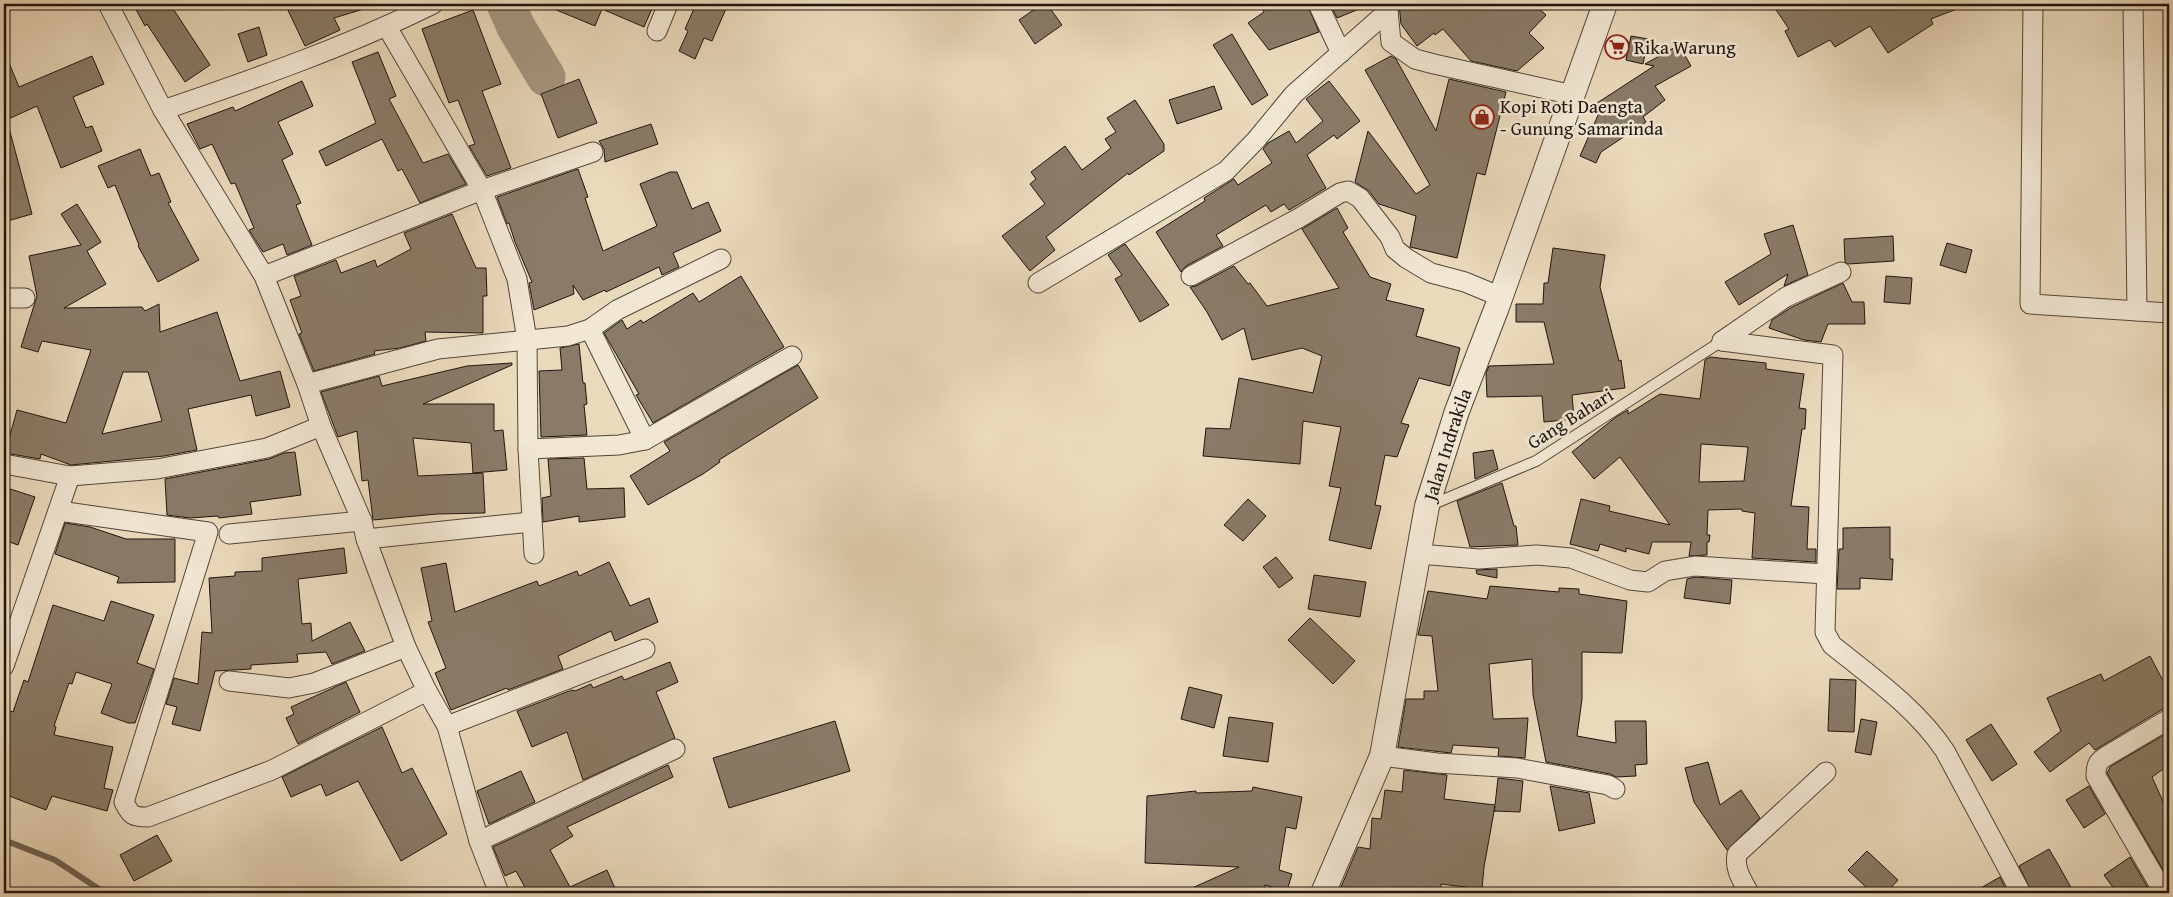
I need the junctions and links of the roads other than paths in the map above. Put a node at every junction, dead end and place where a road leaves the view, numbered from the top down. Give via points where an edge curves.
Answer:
1 (108, 4) edge
2 (433, 4) edge
3 (668, 4) edge
4 (1318, 4) edge
5 (1605, 4) edge
6 (2033, 4) edge
7 (2133, 4) edge
8 (1388, 8) edge
9 (388, 26) junction
10 (657, 31) dead end
11 (1341, 53) junction
12 (1573, 95) junction
13 (162, 110) junction
14 (592, 152) dead end
15 (482, 190) junction
16 (722, 259) dead end
17 (1841, 272) dead end
18 (264, 276) junction
19 (1191, 276) dead end
20 (1038, 283) dead end
21 (1501, 297) junction
22 (4, 298) edge
23 (25, 298) dead end
24 (2137, 311) junction
25 (2169, 313) edge
26 (590, 329) junction
27 (527, 340) junction
28 (1722, 341) junction
29 (792, 356) dead end
30 (307, 384) junction
31 (321, 426) junction
32 (644, 440) junction
33 (528, 449) junction
34 (4, 464) edge
35 (70, 476) junction
36 (1427, 506) junction
37 (59, 511) junction
38 (531, 522) junction
39 (364, 530) junction
40 (229, 534) dead end
41 (534, 554) dead end
42 (1419, 554) junction
43 (1826, 574) junction
44 (406, 647) junction
45 (645, 649) dead end
46 (4, 666) edge
47 (229, 681) dead end
48 (427, 691) junction
49 (2169, 719) edge
50 (447, 726) junction
51 (675, 749) dead end
52 (1382, 756) junction
53 (1826, 772) dead end
54 (1615, 789) dead end
55 (479, 841) junction
56 (498, 893) edge
57 (1323, 893) edge
58 (1749, 893) edge
59 (2021, 893) edge
60 (2164, 893) edge

1 - 13 street
2 - 9 street
3 - 10 street
4 - 11 street
5 - 12 street, Jalan Indrakila
6 - 24 street via 2030,304
7 - 24 street
8 - 11 street
8 - 12 street via 1391,42 1416,59
9 - 13 street via 270,73
9 - 15 street
11 - 20 street via 1294,94 1226,171
12 - 21 street, Jalan Indrakila
13 - 18 street
14 - 15 street
15 - 18 street
15 - 27 street via 517,279
16 - 26 street via 617,310
17 - 28 street via 1786,296
18 - 30 street
19 - 21 street via 1348,191 1360,198 1390,237 1395,249 1406,258 1431,273
21 - 36 street, Jalan Indrakila via 1457,411
22 - 23 street
24 - 25 street
26 - 27 street via 568,336
26 - 32 street
27 - 30 street via 438,349
27 - 33 street
28 - 36 lane, Gang Bahari via 1536,461
28 - 43 street via 1833,355
29 - 32 street
30 - 31 street
31 - 35 street via 267,448 157,469
31 - 39 street
32 - 33 street via 619,445
33 - 38 street
34 - 35 street
35 - 37 street
36 - 42 street, Jalan Indrakila
37 - 46 street
37 - 48 street via 208,532 124,802 135,817 148,817 272,770
38 - 39 street
38 - 41 street
39 - 40 street
39 - 44 street
42 - 43 street via 1479,559 1537,554 1571,558 1630,580 1648,582 1665,571 1694,566
42 - 52 street, Jalan Indrakila
43 - 59 street via 1824,632 1832,645 1931,730 1945,750
44 - 47 street via 314,683 289,688
44 - 48 street
45 - 50 street
48 - 50 street
49 - 60 street via 2105,757 2096,767 2096,776
50 - 55 street
51 - 55 street
52 - 54 street via 1517,768
52 - 57 street, Jalan Indrakila
53 - 58 street via 1737,854 1738,872
55 - 56 street

